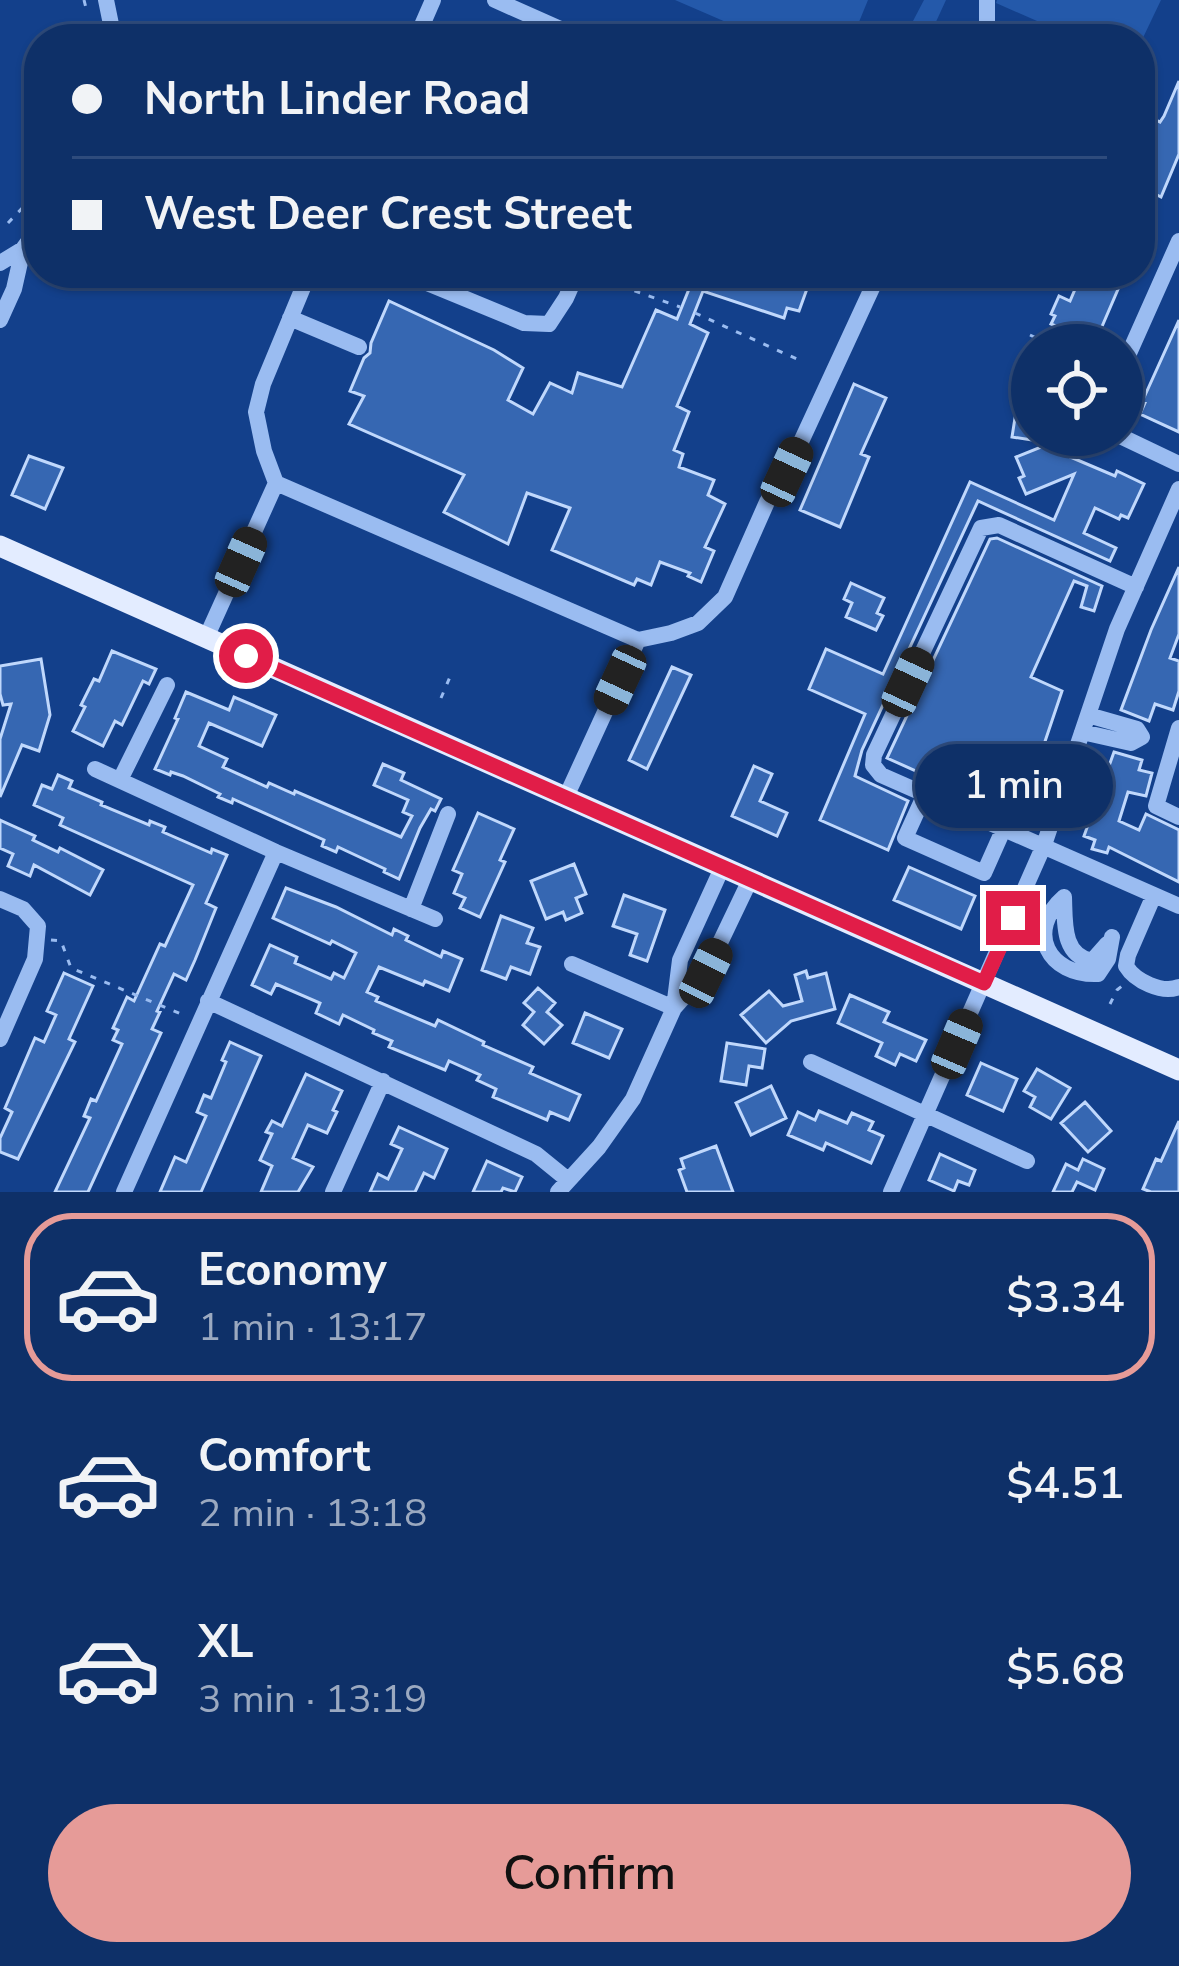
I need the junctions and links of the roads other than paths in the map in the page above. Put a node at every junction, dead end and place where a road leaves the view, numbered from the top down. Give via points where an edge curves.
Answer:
1 (495, 0) edge
2 (549, 24) edge
3 (1179, 241) edge
4 (24, 246) edge
5 (22, 249) junction
6 (0, 263) edge
7 (303, 288) edge
8 (439, 288) edge
9 (572, 288) edge
10 (872, 288) edge
11 (290, 318) junction
12 (0, 320) edge
13 (1142, 324) edge
14 (359, 347) dead end
15 (1143, 447) edge
16 (1179, 464) edge
17 (276, 483) junction
18 (1179, 489) edge
19 (0, 546) edge
20 (1136, 587) junction
21 (206, 638) junction
22 (638, 640) junction
23 (167, 685) dead end
24 (1085, 723) junction
25 (1177, 741) edge
26 (95, 769) dead end
27 (120, 780) junction
28 (925, 794) junction
29 (566, 797) junction
30 (448, 814) dead end
31 (1179, 817) edge
32 (1004, 828) junction
33 (1044, 845) junction
34 (276, 852) junction
35 (722, 868) junction
36 (750, 880) junction
37 (1154, 895) junction
38 (1064, 897) joint
39 (0, 899) edge
40 (1179, 906) edge
41 (411, 909) junction
42 (435, 919) dead end
43 (572, 964) dead end
44 (984, 983) junction
45 (1179, 986) edge
46 (208, 1001) junction
47 (674, 1008) junction
48 (0, 1040) edge
49 (811, 1062) dead end
50 (1179, 1070) edge
51 (383, 1081) junction
52 (926, 1113) junction
53 (1027, 1161) dead end
54 (563, 1186) edge
55 (124, 1192) edge
56 (333, 1192) edge
57 (891, 1192) edge

1 - 2 street
3 - 13 street
4 - 5 street
5 - 6 street
5 - 12 street
7 - 11 street
8 - 9 street via 536,324 549,324
10 - 22 street via 725,597 698,623
11 - 14 street
11 - 17 street via 256,412
15 - 16 street
17 - 21 street
17 - 22 street
18 - 20 street
19 - 21 main road
20 - 24 street
20 - 28 street via 999,525 981,528 874,755 881,775
21 - 29 main road
22 - 29 street
23 - 27 street
24 - 25 street
24 - 33 street
25 - 31 street via 1156,806
26 - 27 street
27 - 34 street
28 - 32 street
28 - 32 street via 905,838 984,873
29 - 35 main road
30 - 41 street
32 - 33 street
33 - 37 street
33 - 44 street
34 - 41 street
34 - 46 street
35 - 36 main road
35 - 47 street via 680,960
36 - 44 main road
36 - 47 street via 706,973
37 - 40 street
37 - 45 street via 1126,960 1129,972 1164,990
38 - 38 street via 1045,922 1047,948 1061,965 1098,974 1112,937 1092,961 1076,955
39 - 48 street via 23,909 38,933
41 - 42 street
43 - 47 street
44 - 50 main road
44 - 52 street
46 - 51 street
46 - 55 street
47 - 54 street via 633,1099
49 - 52 street
51 - 54 street via 536,1154
51 - 56 street
52 - 53 street
52 - 57 street

